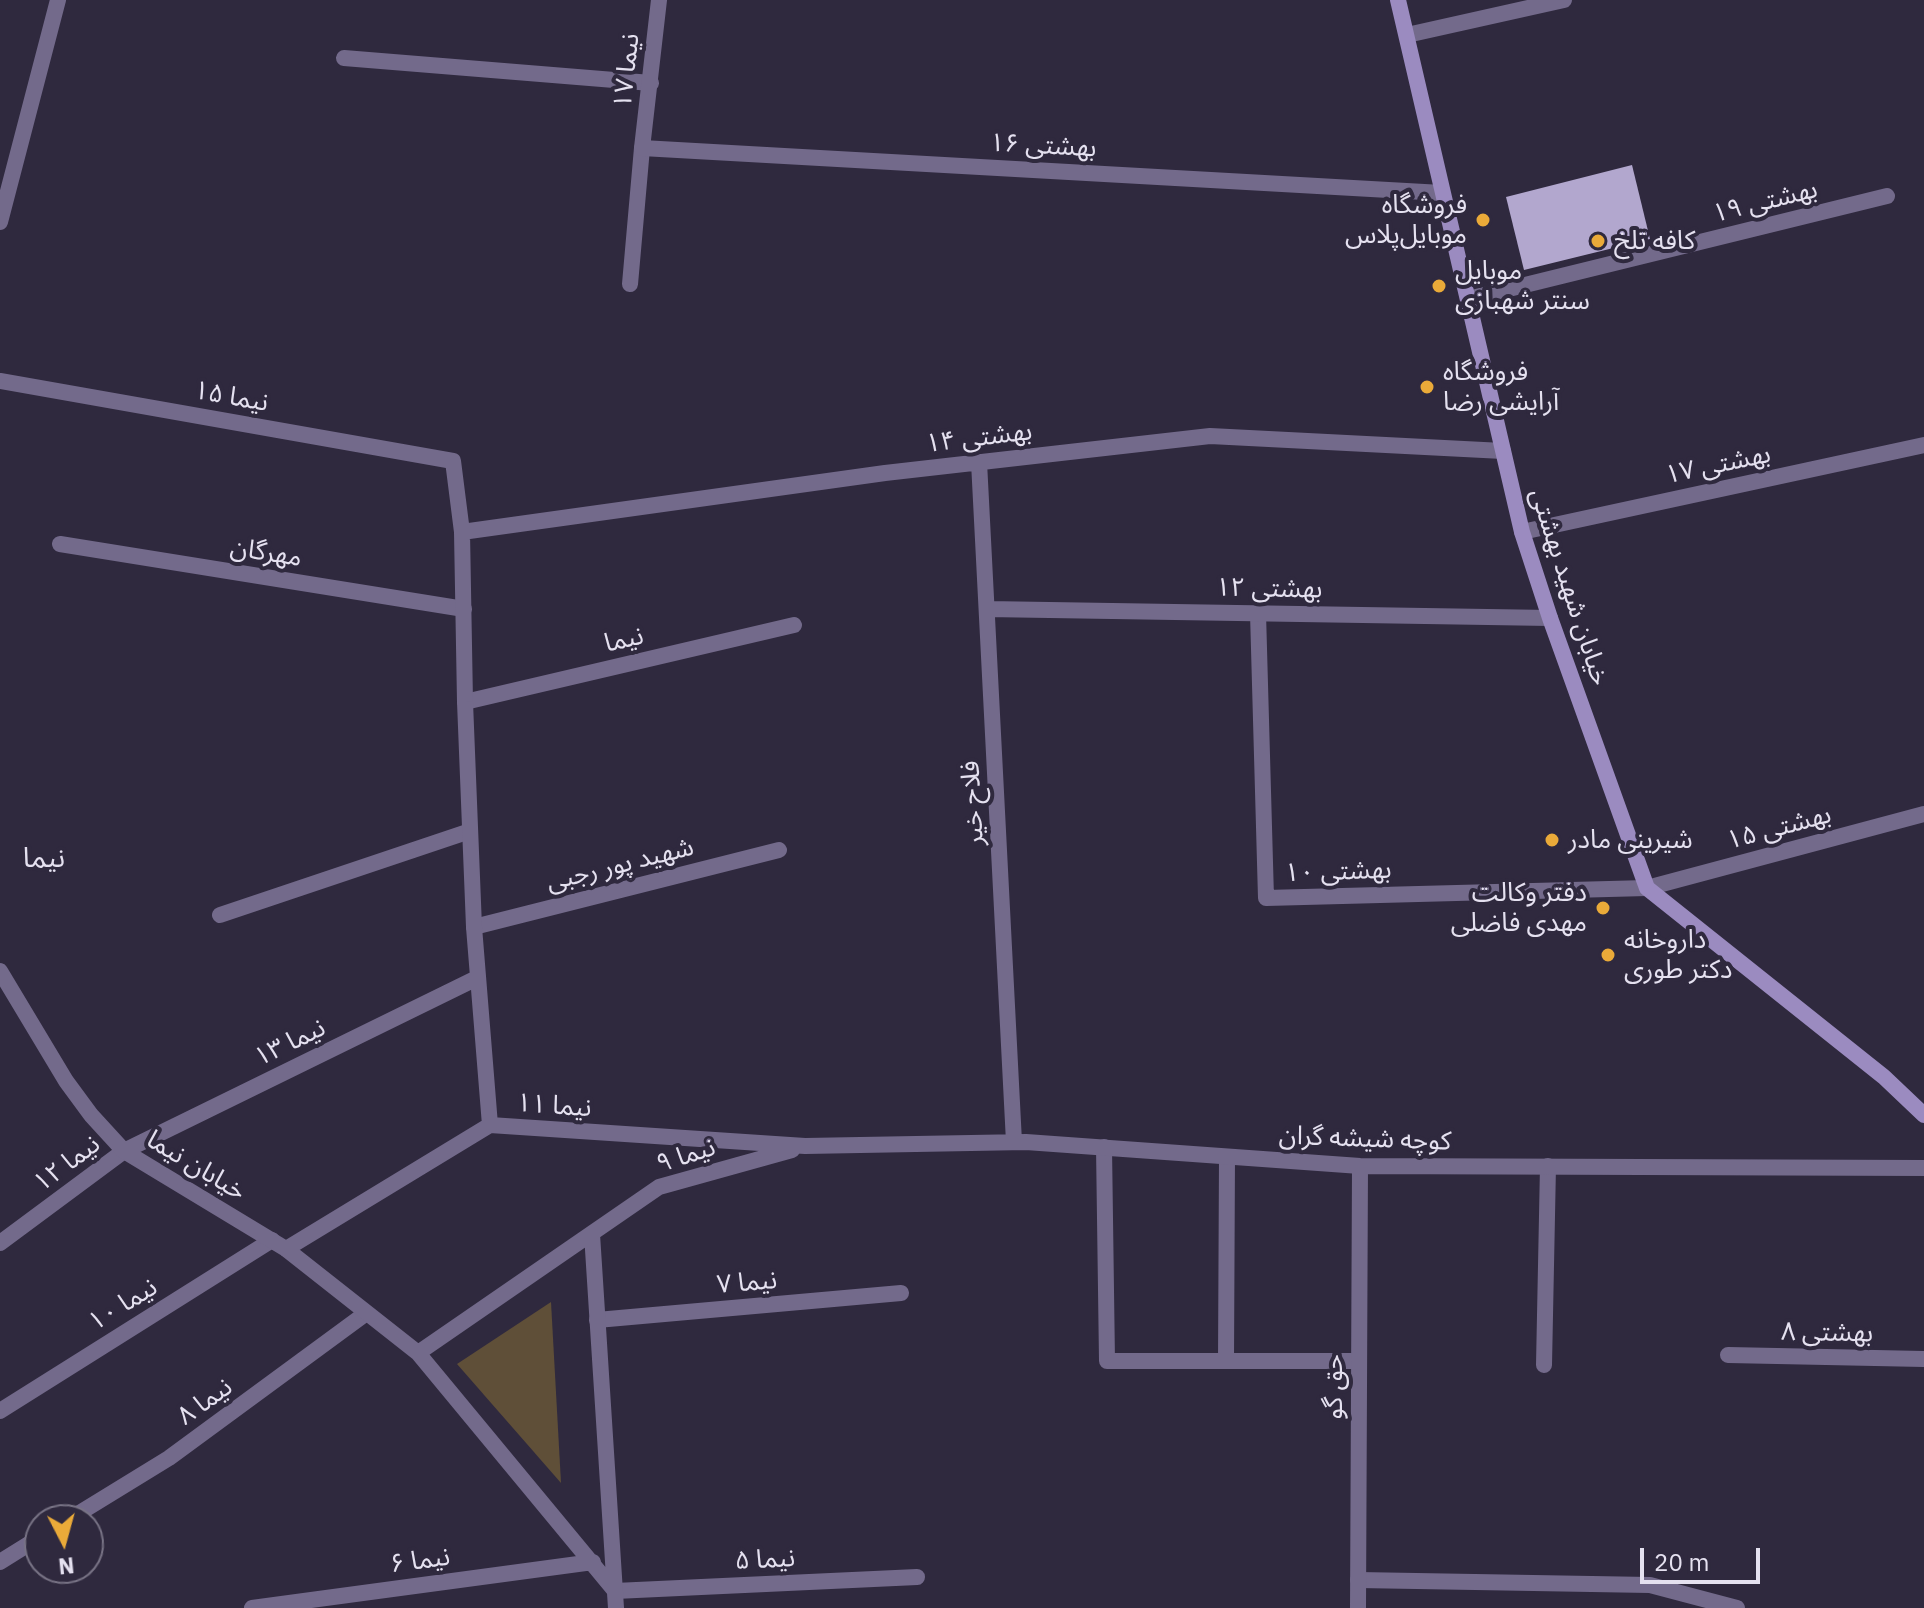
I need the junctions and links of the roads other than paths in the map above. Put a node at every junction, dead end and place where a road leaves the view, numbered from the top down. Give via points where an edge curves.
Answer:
1 (58, 0) edge
2 (659, 0) edge
3 (1398, 0) edge
4 (1564, 0) edge
5 (1407, 35) junction
6 (344, 58) dead end
7 (651, 83) junction
8 (642, 148) junction
9 (1442, 193) junction
10 (1887, 196) dead end
11 (0, 222) edge
12 (630, 284) dead end
13 (1468, 299) junction
14 (0, 381) edge
15 (1924, 445) edge
16 (1503, 451) junction
17 (979, 462) junction
18 (462, 532) junction
19 (1522, 532) junction
20 (60, 544) dead end
21 (464, 609) junction
22 (987, 609) junction
23 (1258, 613) junction
24 (1550, 618) junction
25 (794, 625) dead end
26 (465, 702) junction
27 (1924, 814) edge
28 (470, 831) junction
29 (779, 850) dead end
30 (1647, 888) junction
31 (220, 915) dead end
32 (474, 927) junction
33 (0, 971) edge
34 (477, 978) junction
35 (1884, 1077) junction
36 (1924, 1101) edge
37 (1924, 1115) edge
38 (490, 1125) junction
39 (1014, 1142) junction
40 (805, 1146) junction
41 (1104, 1147) junction
42 (124, 1151) junction
43 (1227, 1157) junction
44 (1360, 1166) junction
45 (1548, 1166) junction
46 (1924, 1168) edge
47 (592, 1234) junction
48 (0, 1243) edge
49 (279, 1244) junction
50 (901, 1293) dead end
51 (365, 1314) junction
52 (597, 1320) junction
53 (418, 1353) junction
54 (1728, 1355) dead end
55 (1924, 1359) edge
56 (1226, 1361) junction
57 (1358, 1361) junction
58 (1544, 1365) dead end
59 (0, 1411) edge
60 (94, 1504) edge
61 (24, 1547) edge
62 (0, 1562) edge
63 (593, 1562) junction
64 (917, 1577) dead end
65 (1358, 1580) junction
66 (616, 1599) edge
67 (252, 1608) edge
68 (1358, 1608) edge
69 (1737, 1608) edge

1 - 11 street
2 - 7 street, نیما ۱۷
3 - 5 main road, خیابان شهید بهشتی
4 - 5 street
5 - 9 main road, خیابان شهید بهشتی
6 - 7 street
7 - 8 street, نیما ۱۷
8 - 9 street, بهشتی ۱۶
8 - 12 street, نیما ۱۷
9 - 13 main road, خیابان شهید بهشتی
10 - 13 street, بهشتی ۱۹
13 - 16 main road, خیابان شهید بهشتی
14 - 18 street, نیما ۱۵ via 453,461
15 - 19 street, بهشتی ۱۷
16 - 17 street, بهشتی ۱۴ via 1210,436
16 - 19 main road, خیابان شهید بهشتی
17 - 18 street, بهشتی ۱۴
17 - 22 street, فلاح خیر
18 - 21 street
19 - 24 main road, خیابان شهید بهشتی
20 - 21 street, مهرگان
21 - 26 street
22 - 23 street, بهشتی ۱۲
22 - 39 street, فلاح خیر
23 - 24 street, بهشتی ۱۲
23 - 30 street, بهشتی ۱۰ via 1266,898
24 - 30 main road, خیابان شهید بهشتی
25 - 26 street, نیما
26 - 28 street
27 - 30 street, بهشتی ۱۵
28 - 31 street
28 - 32 street
29 - 32 street, شهید پور رجبی
30 - 35 main road
32 - 34 street
33 - 42 street, خیابان نیما via 66,1081
34 - 38 street
34 - 42 street, نیما ۱۳
35 - 36 main road
35 - 37 main road
38 - 40 street, نیما ۱۱
38 - 49 street, نیما ۱۱
39 - 40 street, کوچه شیشه گران
39 - 41 street, کوچه شیشه گران
40 - 47 street, نیما ۹ via 659,1187
41 - 43 street, کوچه شیشه گران
41 - 56 street via 1107,1361
42 - 48 street, نیما ۱۲
42 - 49 street, خیابان نیما
43 - 44 street, کوچه شیشه گران
43 - 56 street
44 - 45 street, کوچه شیشه گران
44 - 57 street, حق گو
45 - 46 street, کوچه شیشه گران
45 - 58 street
47 - 52 street
47 - 53 street, نیما ۹
49 - 51 street, خیابان نیما
49 - 59 street, نیما ۱۰
50 - 52 street, نیما ۷
51 - 53 street, خیابان نیما
51 - 60 street, نیما ۸ via 169,1458
52 - 66 street
53 - 63 street, خیابان نیما
54 - 55 street, بهشتی ۸
56 - 57 street
57 - 65 street, حق گو
61 - 62 street
63 - 66 street, خیابان نیما
63 - 67 street, نیما ۶
64 - 66 street, نیما ۵
65 - 68 street, حق گو
65 - 69 street via 1650,1585

